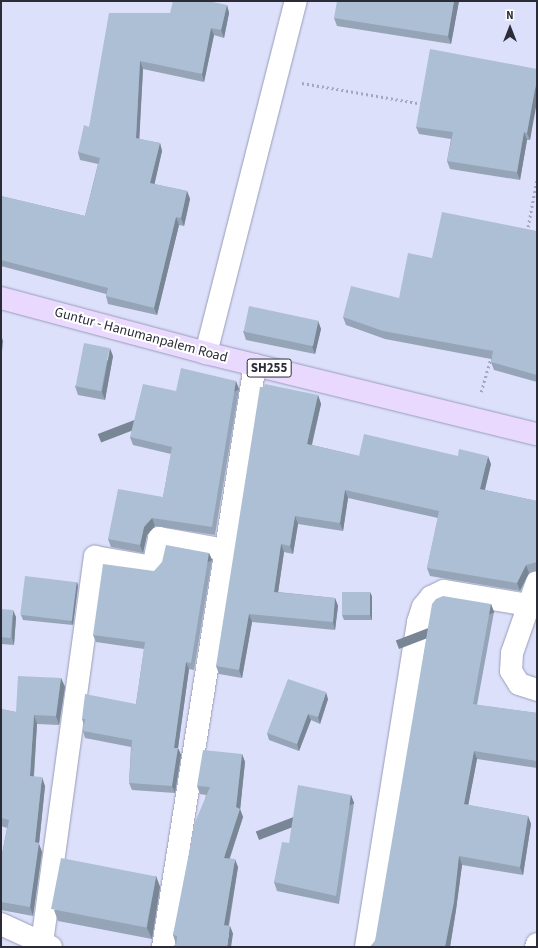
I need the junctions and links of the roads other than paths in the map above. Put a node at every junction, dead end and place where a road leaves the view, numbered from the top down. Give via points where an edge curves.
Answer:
1 (296, 1) edge
2 (1, 298) edge
3 (206, 353) junction
4 (256, 365) junction
5 (537, 434) edge
6 (226, 550) junction
7 (537, 582) edge
8 (529, 605) junction
9 (537, 690) edge
10 (1, 924) edge
11 (46, 945) edge
12 (163, 947) edge
13 (366, 947) edge

1 - 3 street
2 - 3 main road, Guntur - Hanumanpalem Road / SH255
3 - 4 main road, Guntur - Hanumanpalem Road / SH255
4 - 5 main road, Guntur - Hanumanpalem Road / SH255
4 - 6 street
6 - 11 street via 159,538 153,567 95,557
6 - 12 street
7 - 8 street
8 - 9 street via 512,653 512,671 519,684
8 - 13 street via 444,591 431,597 423,607 418,622
10 - 11 street

